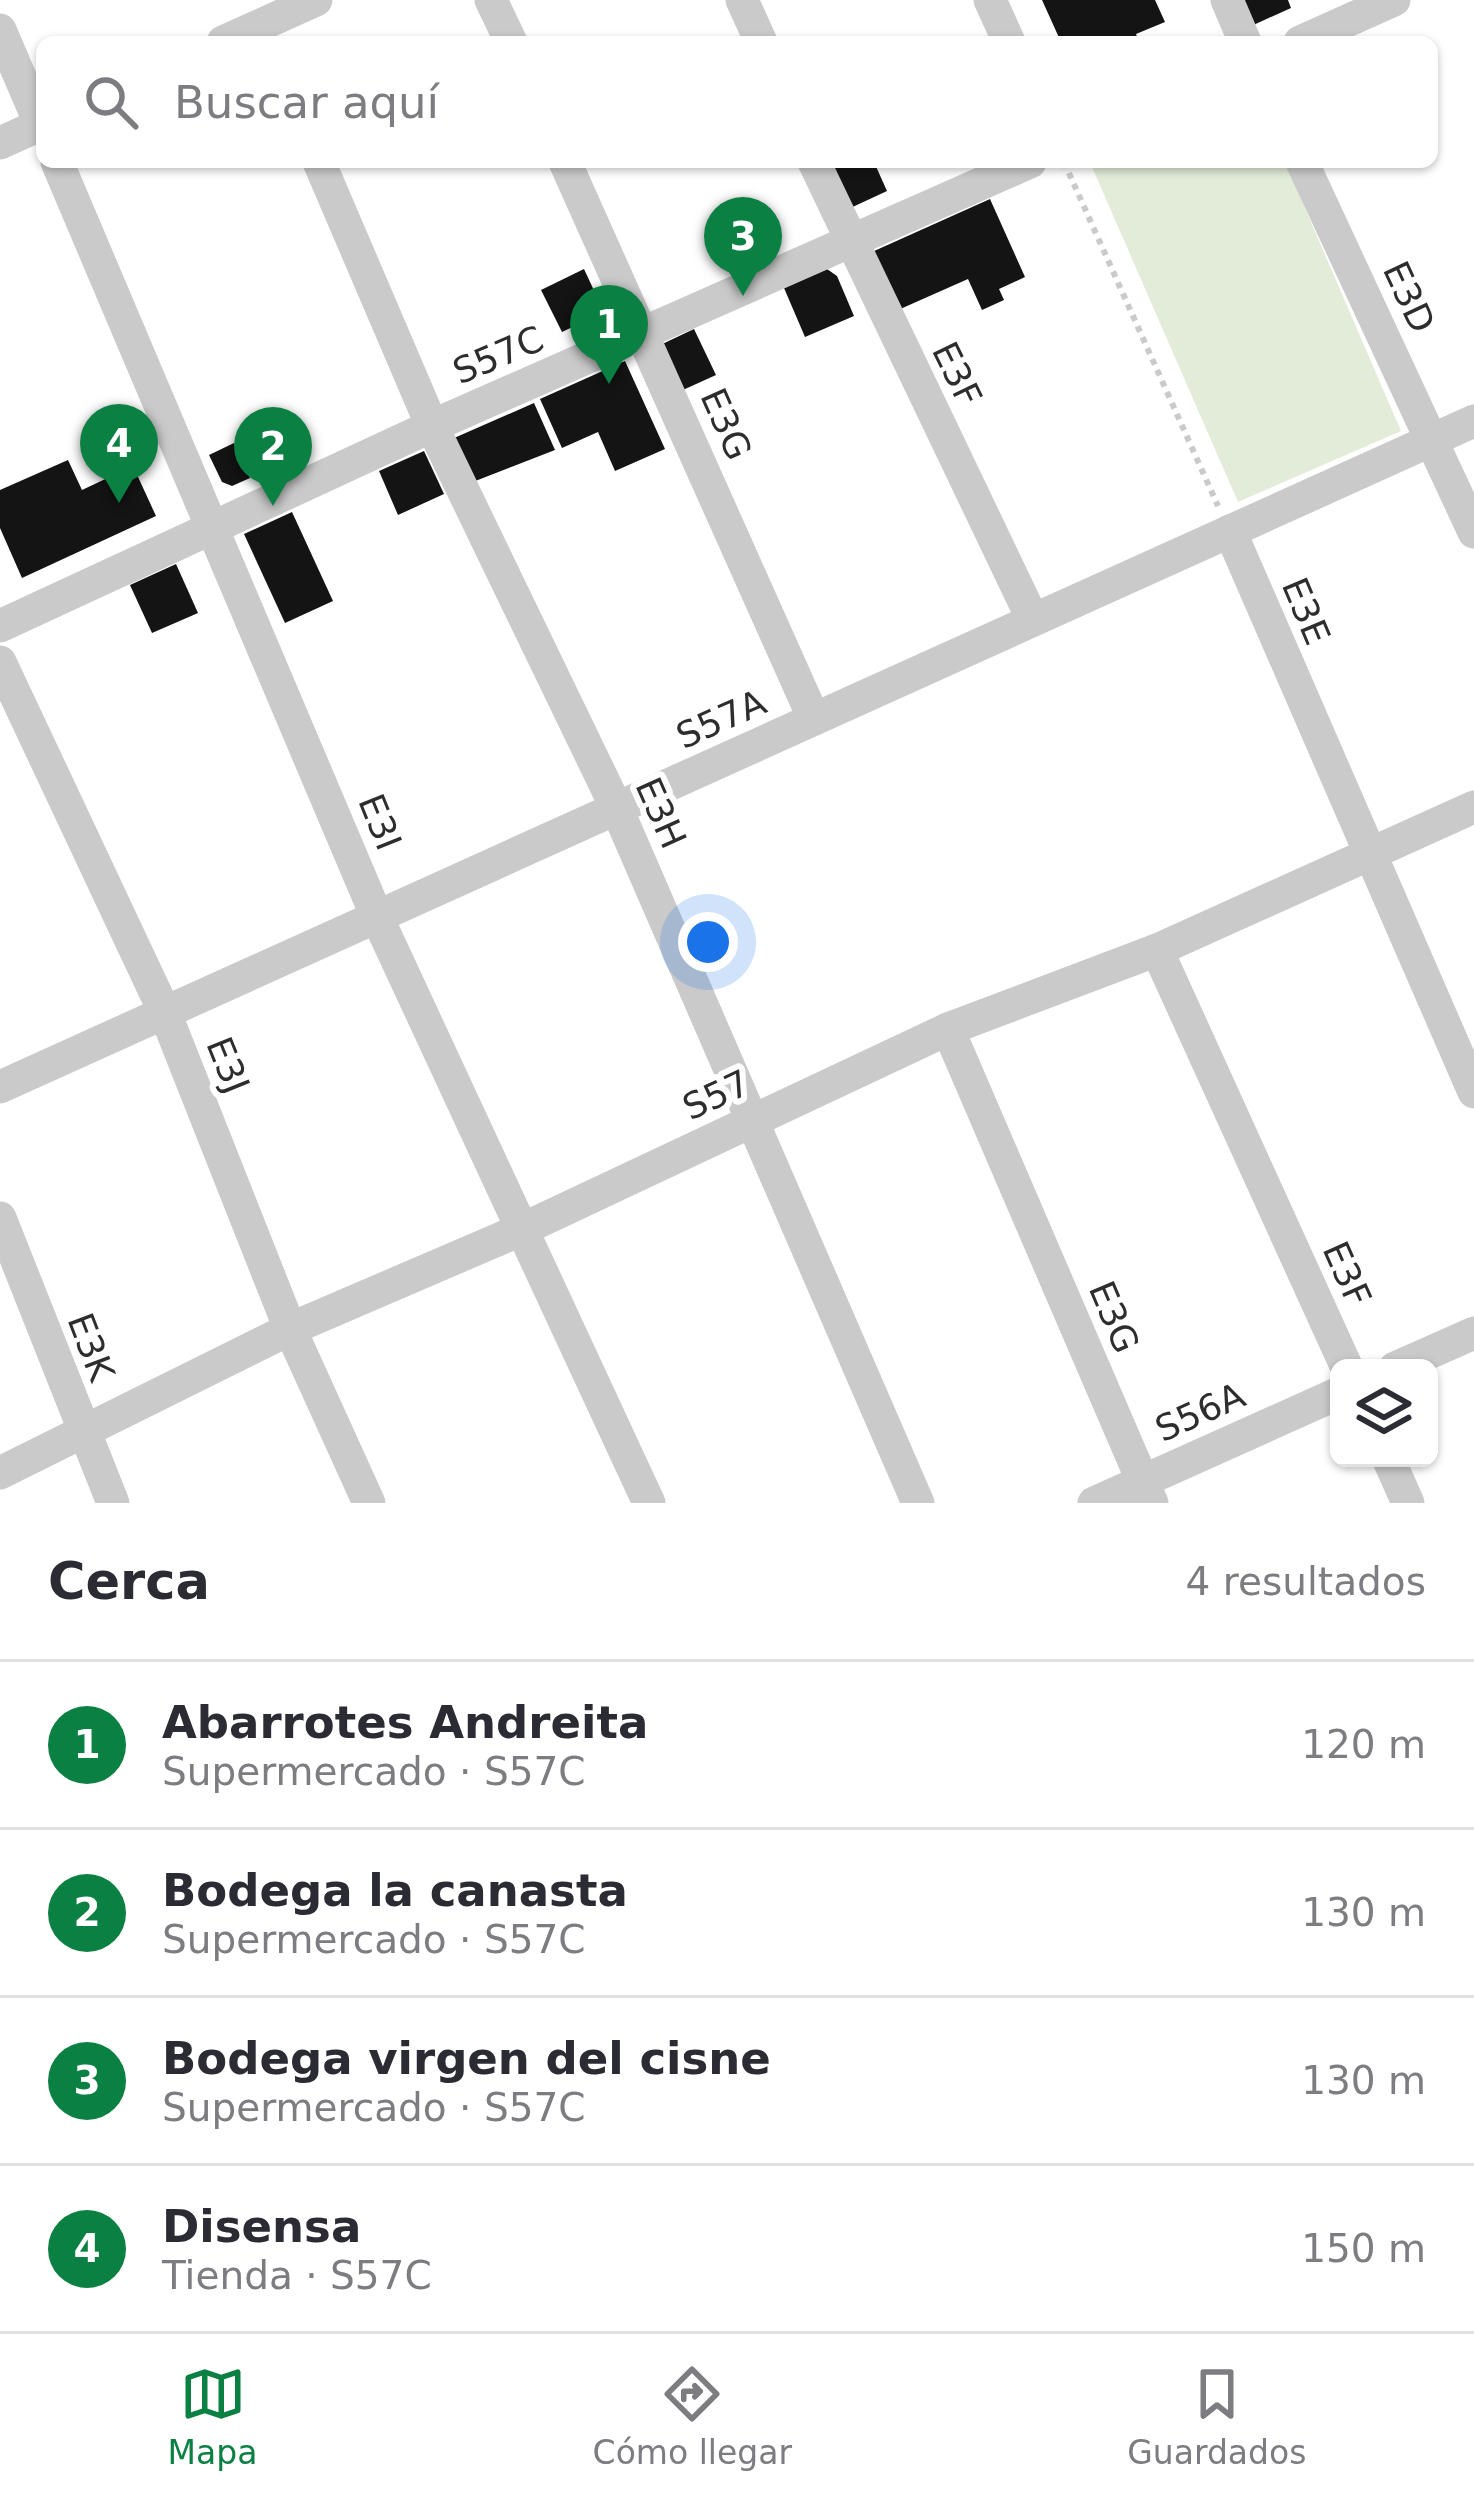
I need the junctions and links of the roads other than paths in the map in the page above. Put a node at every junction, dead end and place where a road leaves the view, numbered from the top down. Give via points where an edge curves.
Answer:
1 (316, 0) edge
2 (491, 0) edge
3 (742, 0) edge
4 (990, 0) edge
5 (1227, 0) edge
6 (1394, 0) edge
7 (258, 22) edge
8 (0, 30) edge
9 (508, 36) edge
10 (758, 36) edge
11 (1006, 36) edge
12 (1242, 36) edge
13 (1313, 36) edge
14 (36, 112) edge
15 (36, 128) edge
16 (0, 143) edge
17 (60, 168) edge
18 (322, 168) edge
19 (568, 168) edge
20 (817, 168) edge
21 (1016, 168) edge
22 (1304, 168) edge
23 (849, 240) junction
24 (644, 334) junction
25 (1474, 421) edge
26 (433, 426) junction
27 (1433, 439) junction
28 (216, 528) junction
29 (1229, 531) junction
30 (1474, 532) edge
31 (1034, 620) junction
32 (0, 626) edge
33 (0, 662) edge
34 (814, 719) junction
35 (1474, 807) edge
36 (617, 808) junction
37 (1367, 858) junction
38 (377, 917) junction
39 (1157, 950) junction
40 (165, 1013) junction
41 (948, 1029) junction
42 (0, 1087) edge
43 (1474, 1092) edge
44 (753, 1120) junction
45 (0, 1218) edge
46 (525, 1228) junction
47 (290, 1329) junction
48 (1474, 1334) edge
49 (1343, 1359) edge
50 (1416, 1359) edge
51 (1330, 1398) edge
52 (82, 1433) junction
53 (1392, 1467) edge
54 (0, 1473) edge
55 (1148, 1492) edge
56 (113, 1503) edge
57 (369, 1503) edge
58 (649, 1503) edge
59 (918, 1503) edge
60 (1094, 1503) edge
61 (1408, 1503) edge

1 - 7 street
2 - 9 street
3 - 10 street
4 - 11 street
5 - 12 street
6 - 13 street
8 - 14 street
15 - 16 street
17 - 28 street, E3I
18 - 26 street, E3H
19 - 24 street, E3G
20 - 23 street, E3F
21 - 23 street, S57C
22 - 27 street, E3D
23 - 24 street, S57C
23 - 31 street, E3F
24 - 26 street, S57C
24 - 34 street, E3G
25 - 27 street, S57A
26 - 28 street, S57C
26 - 36 street, E3H
27 - 29 street, S57A
27 - 30 street, E3D
28 - 32 street, S57C
28 - 38 street, E3I
29 - 31 street, S57A
29 - 37 street, E3E
31 - 34 street, S57A
33 - 40 street, E3J
34 - 36 street, S57A
35 - 37 street, S57
36 - 38 street, S57A
36 - 44 street, E3H
37 - 39 street, S57
37 - 43 street, E3E
38 - 40 street, S57A
38 - 46 street, E3I
39 - 41 street, S57
39 - 49 street, E3F
40 - 42 street, S57A
40 - 47 street, E3J
41 - 44 street, S57
41 - 55 street, E3G
44 - 46 street, S57
44 - 59 street, E3H
45 - 52 street, E3K
46 - 47 street, S57
46 - 58 street, E3I
47 - 52 street, S57
47 - 57 street, E3J
48 - 50 street
51 - 55 street, S56A
52 - 54 street, S57
52 - 56 street, E3K
53 - 61 street
55 - 60 street, S56A

